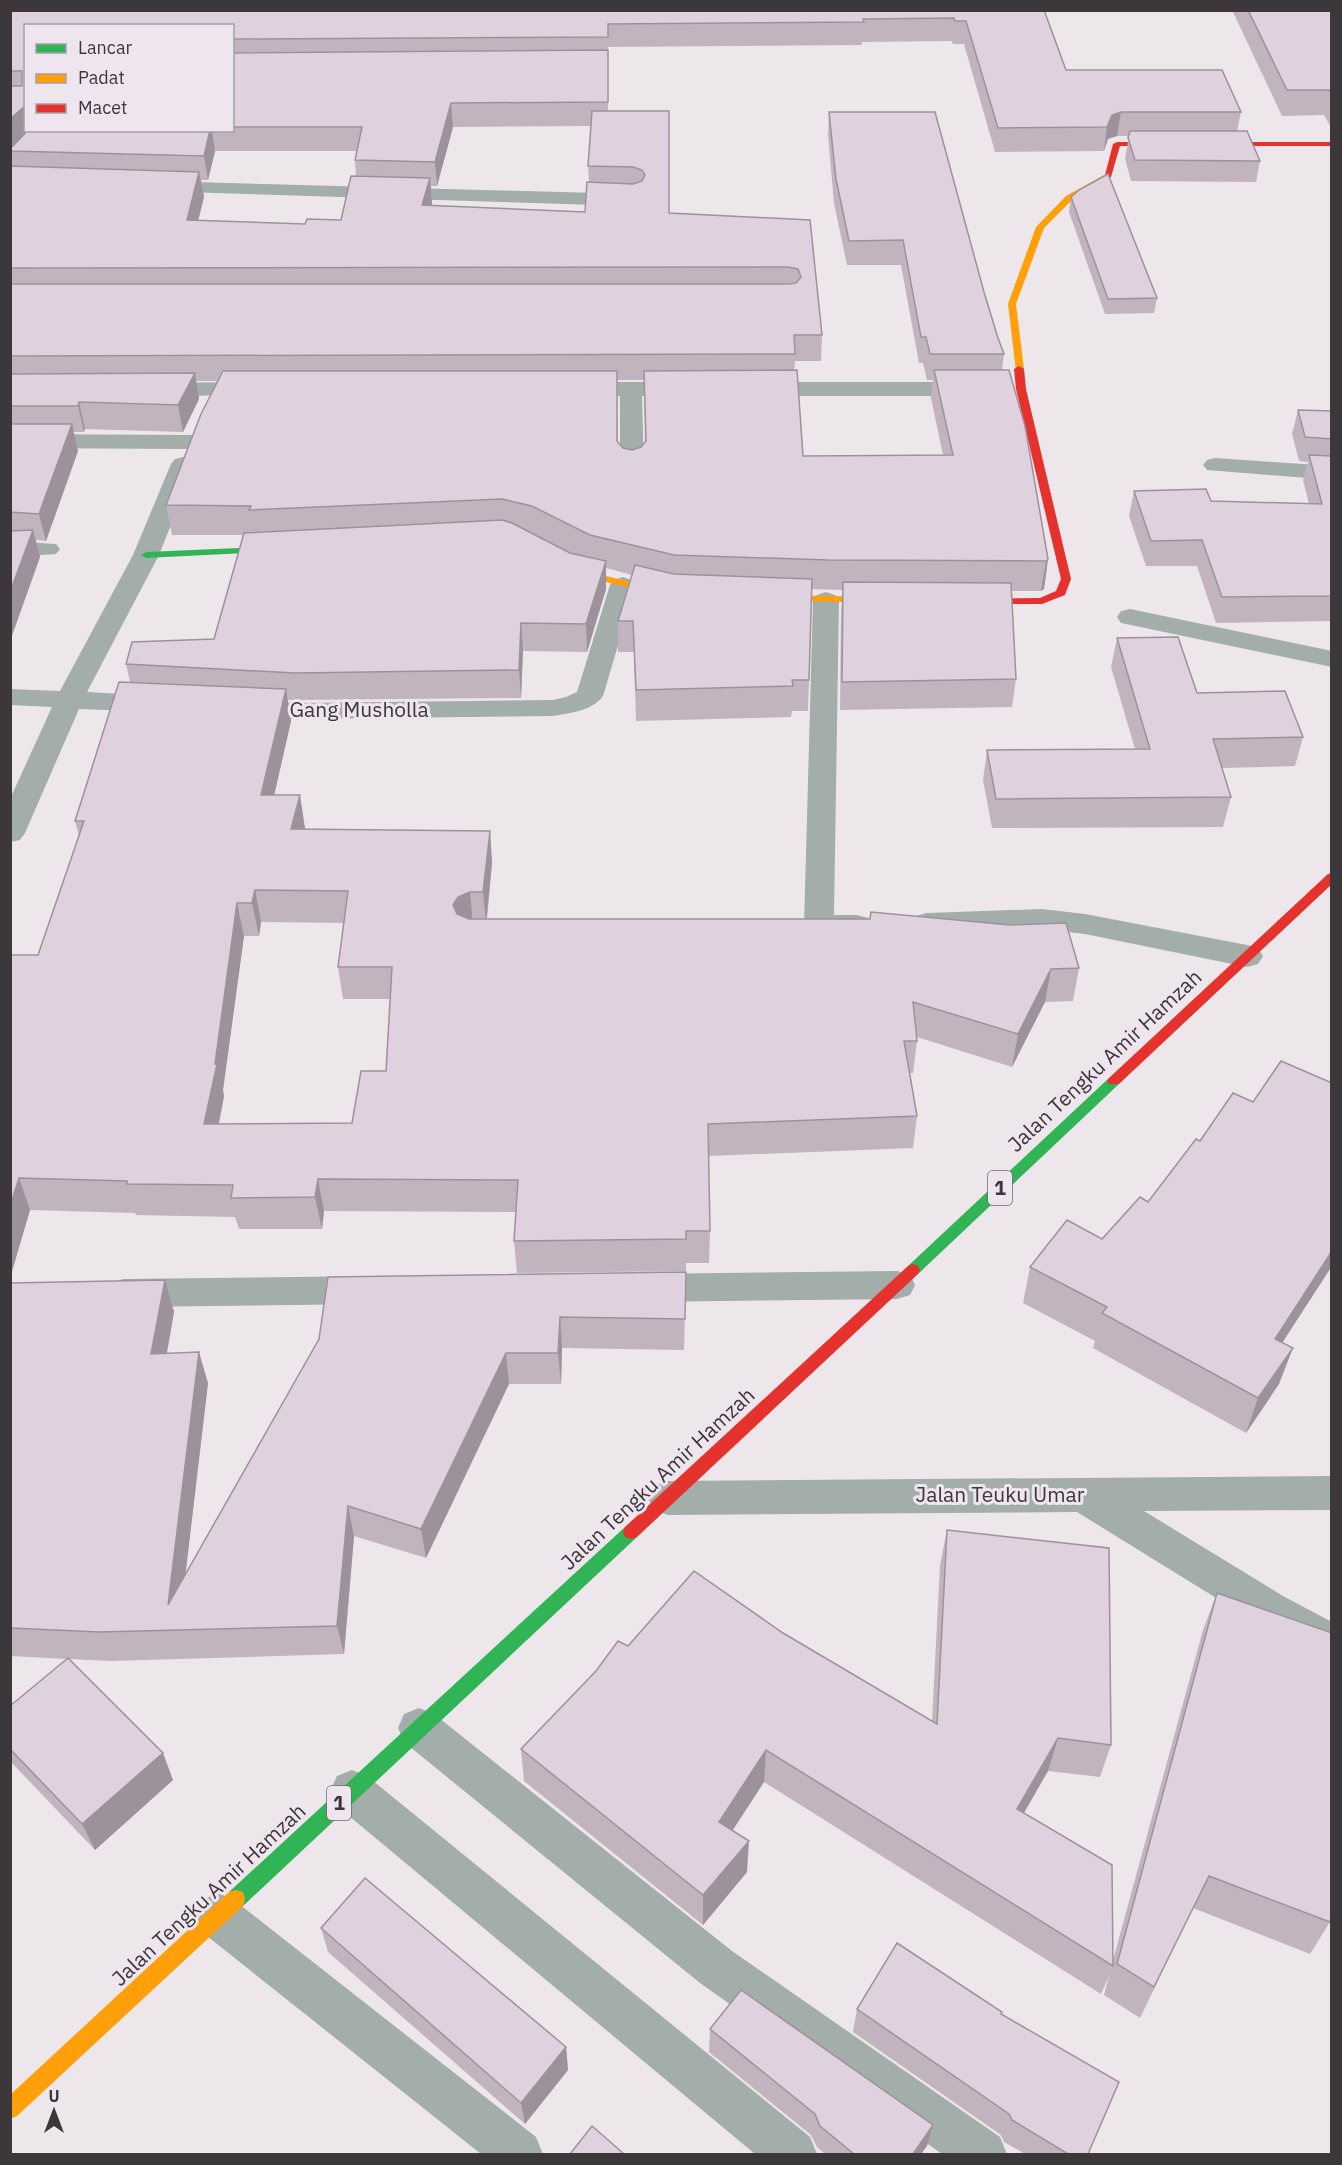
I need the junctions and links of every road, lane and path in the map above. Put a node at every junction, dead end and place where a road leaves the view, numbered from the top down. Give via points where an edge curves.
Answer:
1 (1332, 144) edge
2 (145, 187) edge
3 (633, 200) edge
4 (278, 389) edge
5 (548, 389) edge
6 (631, 389) junction
7 (713, 389) edge
8 (737, 389) edge
9 (1021, 389) junction
10 (126, 390) edge
11 (206, 416) junction
12 (10, 441) edge
13 (1215, 465) dead end
14 (632, 470) edge
15 (1332, 473) edge
16 (302, 548) edge
17 (10, 549) edge
18 (47, 549) dead end
19 (146, 555) junction
20 (552, 558) edge
21 (623, 585) junction
22 (686, 596) edge
23 (756, 598) edge
24 (826, 600) junction
25 (898, 600) edge
26 (958, 601) edge
27 (1130, 617) dead end
28 (1332, 659) edge
29 (10, 697) edge
30 (69, 700) junction
31 (184, 706) edge
32 (218, 707) edge
33 (10, 833) edge
34 (1332, 877) edge
35 (1247, 956) junction
36 (897, 1285) junction
37 (609, 1288) edge
38 (406, 1290) edge
39 (94, 1293) edge
40 (1332, 1493) edge
41 (1083, 1495) junction
42 (668, 1498) junction
43 (1332, 1643) edge
44 (419, 1728) junction
45 (352, 1791) junction
46 (218, 1916) junction
47 (10, 2109) edge
48 (519, 2154) edge
49 (792, 2154) edge
50 (983, 2154) edge

1 - 9 street via 1117,144 1109,176 1069,198 1040,227 1012,304
2 - 3 street
4 - 11 street
5 - 6 street
6 - 7 street
6 - 14 street
8 - 9 street
9 - 26 street via 1066,579 1064,587 1054,597 1042,601
10 - 11 street
11 - 12 street
11 - 19 street
13 - 15 street
16 - 19 street
17 - 18 street
19 - 30 street
20 - 21 street via 581,573
21 - 22 street
21 - 32 street, Gang Musholla via 589,696 574,704 553,708 298,711
23 - 24 street
24 - 25 street
24 - 35 street via 807,927 1042,919
27 - 28 street
29 - 30 street
30 - 31 street
30 - 33 street
34 - 35 street, Jalan Tengku Amir Hamzah / 1
35 - 36 street, Jalan Tengku Amir Hamzah / 1
36 - 37 street
36 - 42 street, Jalan Tengku Amir Hamzah / 1
38 - 39 street
40 - 41 street, Jalan Teuku Umar
41 - 42 street, Jalan Teuku Umar
41 - 43 street via 1269,1610
42 - 44 street, Jalan Tengku Amir Hamzah / 1
44 - 45 street, Jalan Tengku Amir Hamzah / 1
44 - 50 street via 716,1967
45 - 46 street, Jalan Tengku Amir Hamzah / 1
45 - 49 street
46 - 47 street, Jalan Tengku Amir Hamzah / 1
46 - 48 street

